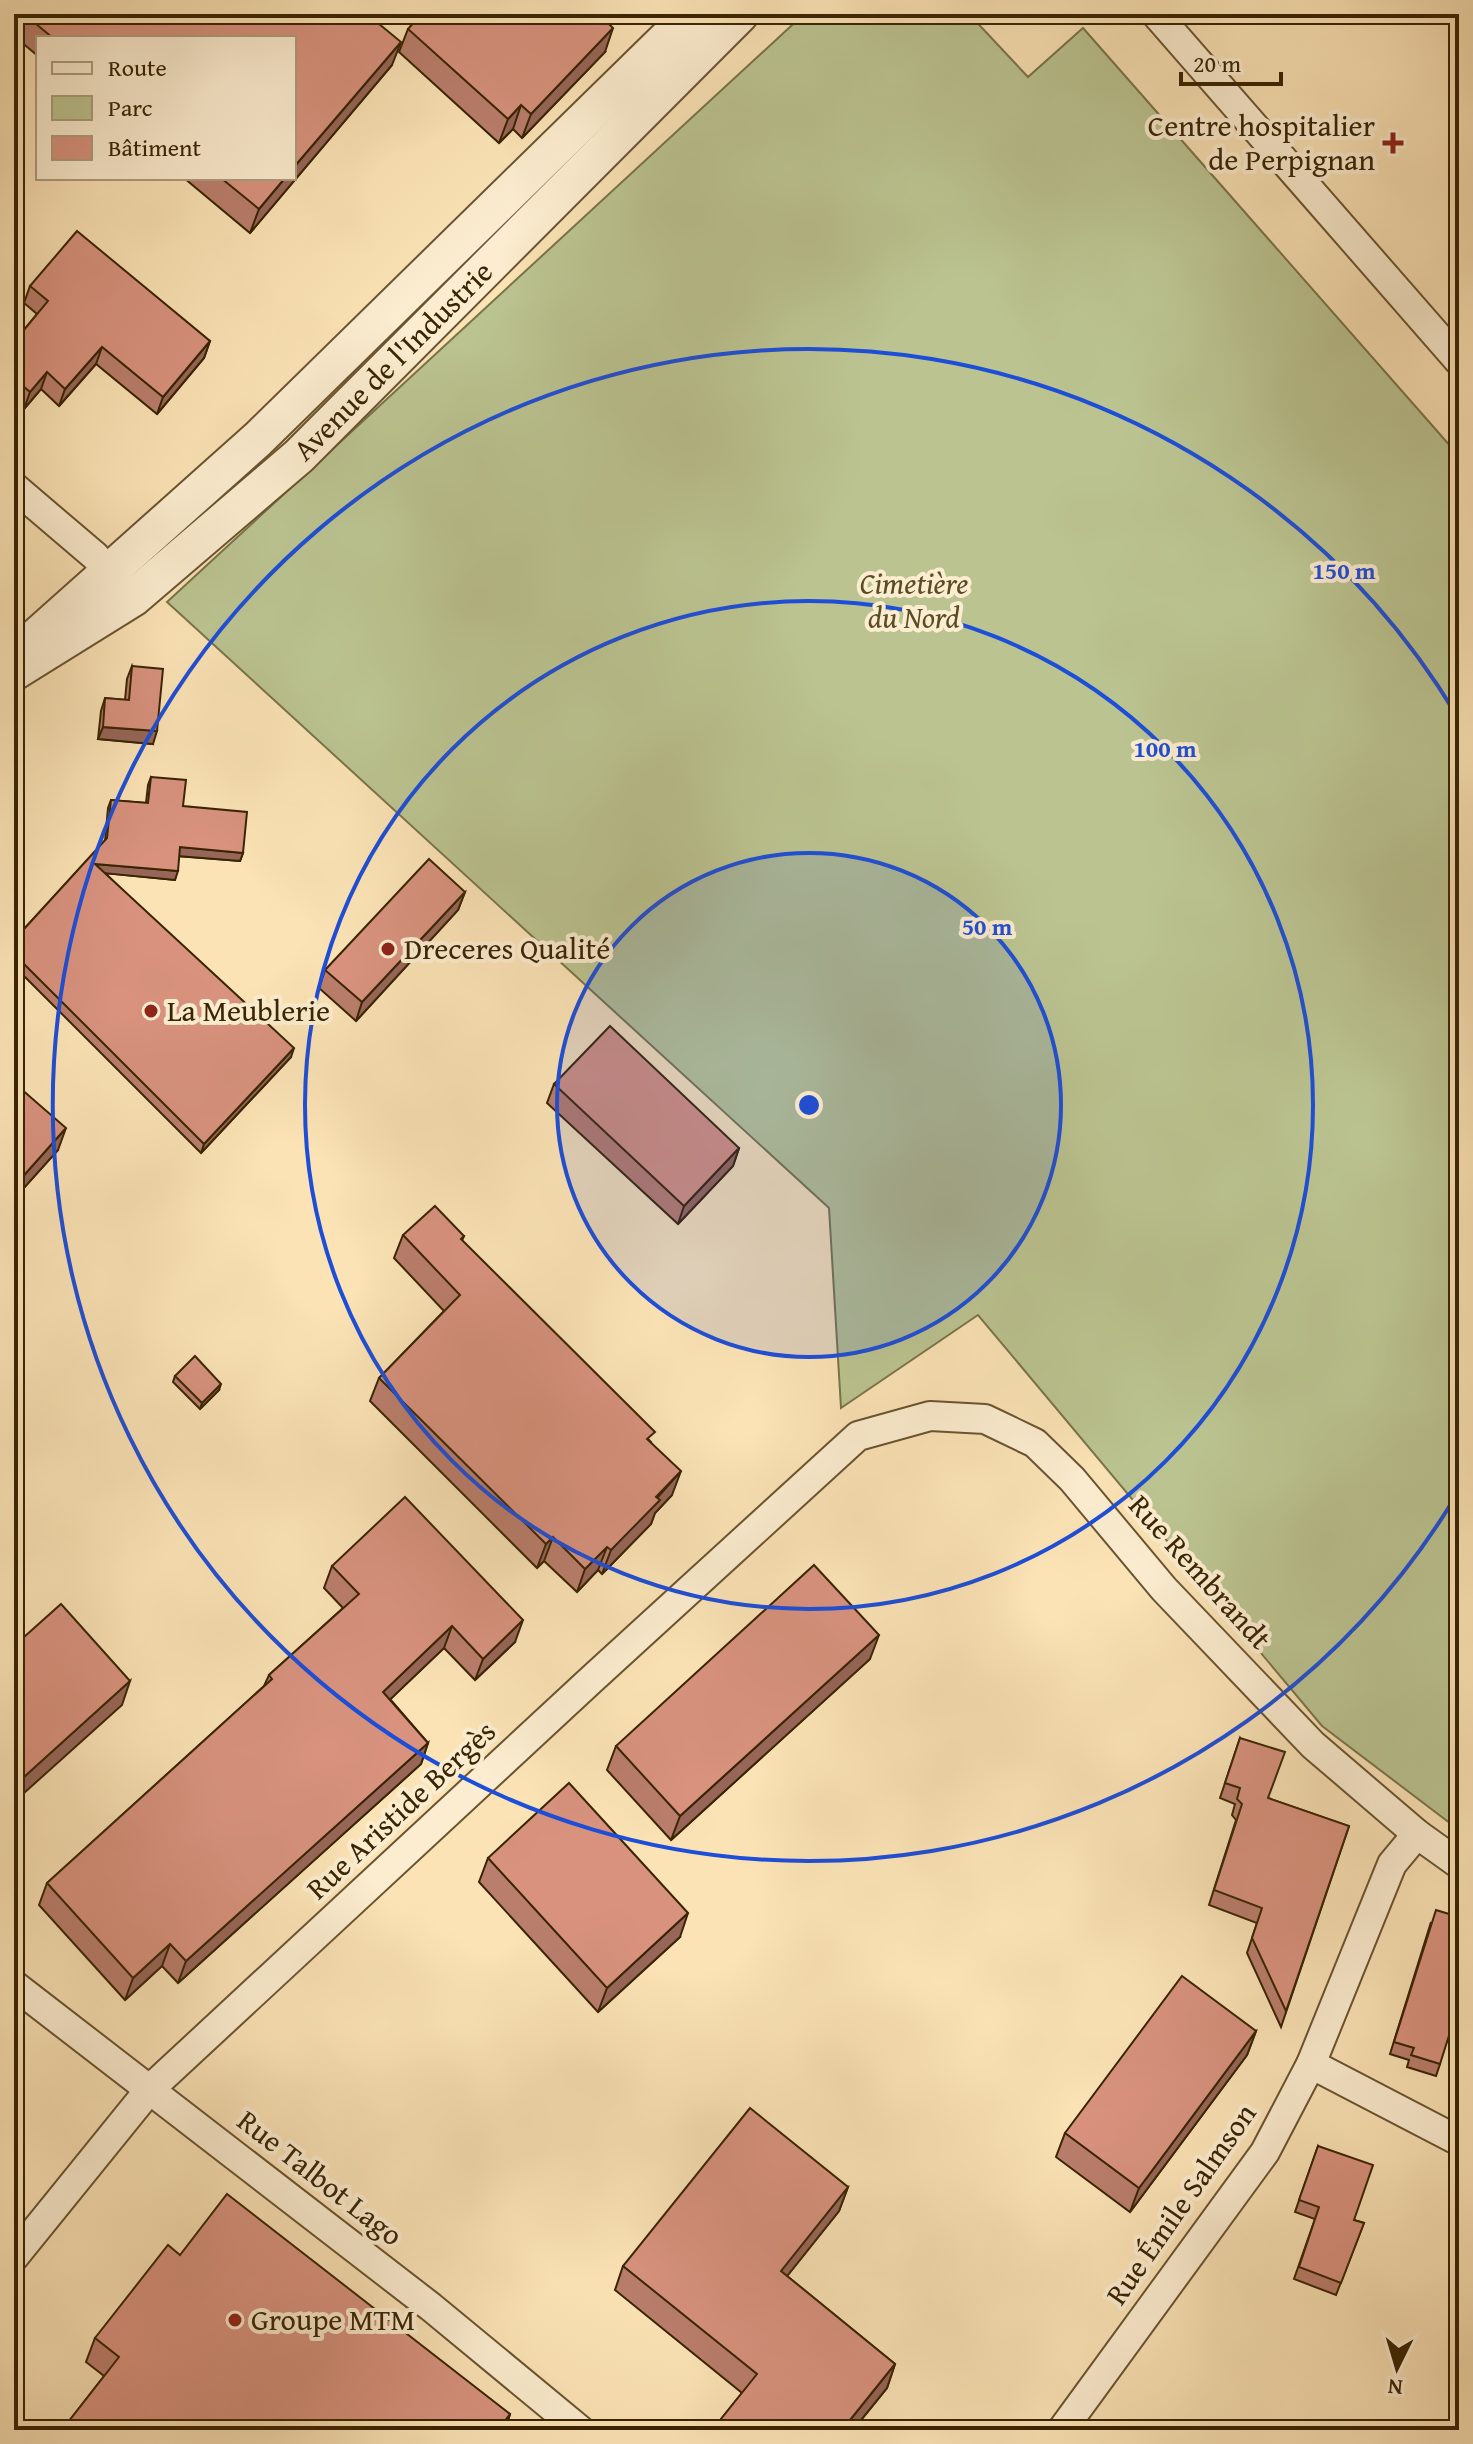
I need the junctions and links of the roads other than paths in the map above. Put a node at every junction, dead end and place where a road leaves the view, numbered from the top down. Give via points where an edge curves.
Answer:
1 (692, 14) edge
2 (740, 14) edge
3 (1156, 14) edge
4 (369, 330) junction
5 (396, 359) junction
6 (1459, 361) edge
7 (14, 487) edge
8 (121, 586) junction
9 (14, 657) edge
10 (14, 672) edge
11 (858, 1436) joint
12 (1417, 1834) junction
13 (1459, 1864) edge
14 (14, 1985) edge
15 (1311, 2064) junction
16 (150, 2089) junction
17 (1459, 2141) edge
18 (14, 2257) edge
19 (580, 2430) edge
20 (1062, 2430) edge

1 - 4 street, Avenue de l'Industrie
2 - 5 street, Avenue de l'Industrie
3 - 6 street
4 - 5 street
4 - 8 street, Avenue de l'Industrie
5 - 8 street, Avenue de l'Industrie via 299,456
7 - 8 street via 95,556
8 - 9 street, Avenue de l'Industrie
8 - 10 street, Avenue de l'Industrie
11 - 12 street, Rue Rembrandt via 930,1416 985,1419 1035,1443 1313,1745
11 - 16 street, Rue Aristide Bergès
12 - 13 street, Rue Rembrandt
12 - 15 street, Rue Émile Salmson via 1392,1864
14 - 16 street, Rue Talbot Lago
15 - 17 street
15 - 20 street, Rue Émile Salmson via 1265,2152
16 - 18 street, Rue Aristide Bergès
16 - 19 street, Rue Talbot Lago

